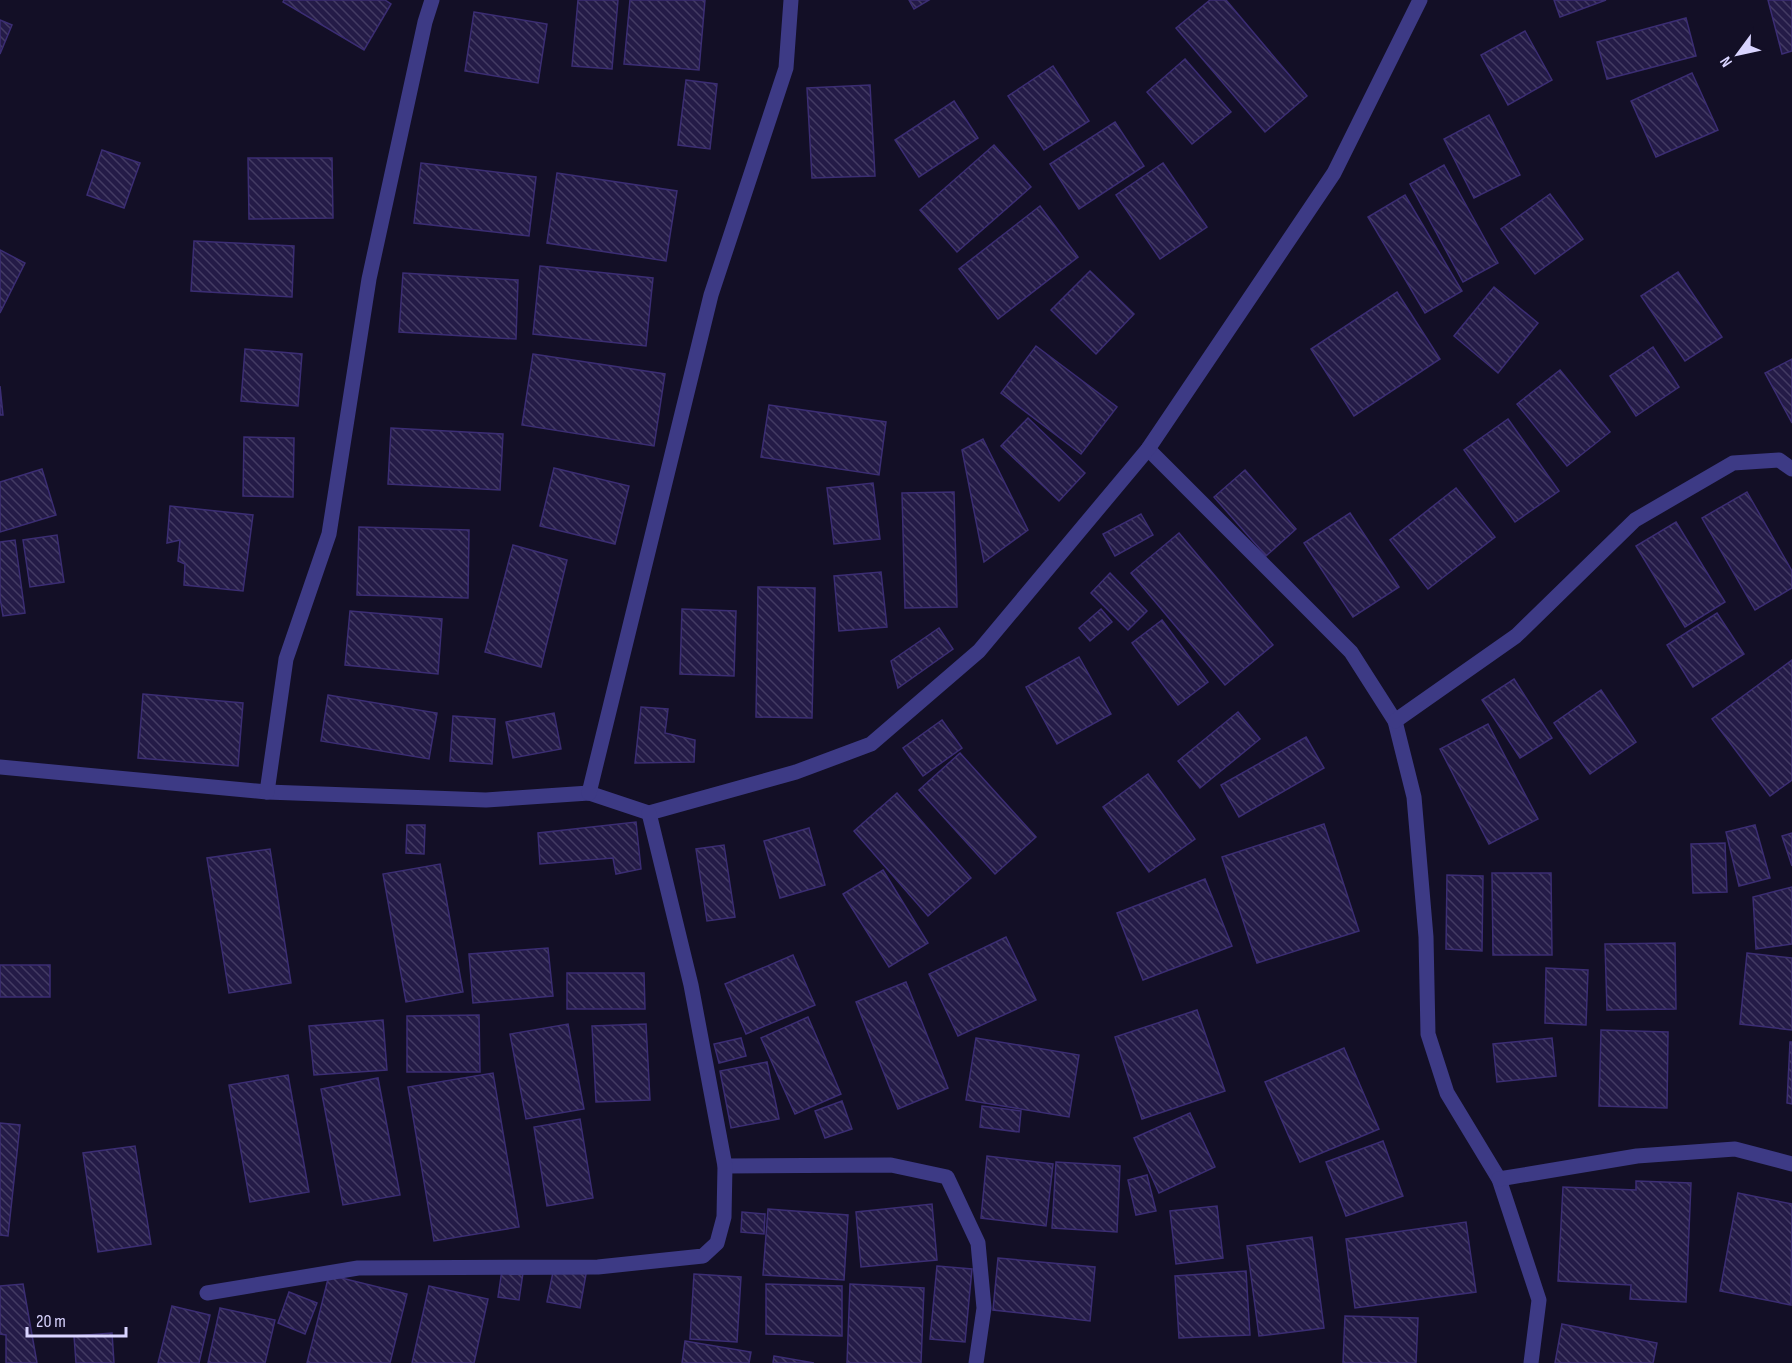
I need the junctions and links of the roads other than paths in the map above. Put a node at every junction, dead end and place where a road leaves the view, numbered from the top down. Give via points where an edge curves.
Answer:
1 (432, 0) edge
2 (791, 0) edge
3 (1420, 0) edge
4 (1148, 448) junction
5 (1792, 469) edge
6 (1395, 721) junction
7 (0, 766) edge
8 (267, 792) junction
9 (589, 793) junction
10 (649, 813) junction
11 (1792, 1164) edge
12 (726, 1166) junction
13 (1500, 1179) junction
14 (207, 1293) dead end
15 (976, 1363) edge
16 (1531, 1363) edge

1 - 8 street via 369,279 329,534 286,659
2 - 9 street via 786,68 711,295
3 - 4 street via 1334,173
4 - 6 street via 1351,652
4 - 10 street via 979,651 871,744 796,772
5 - 6 street via 1779,460 1733,463 1635,520 1516,636
6 - 13 street via 1414,797 1426,938 1428,1034 1447,1093
7 - 8 street
8 - 9 street via 486,800
9 - 10 street
10 - 12 street via 691,985
11 - 13 street via 1735,1149 1637,1156
12 - 14 street via 724,1217 717,1242 703,1256 598,1267 358,1268
12 - 15 street via 891,1165 947,1177 978,1243 984,1308
13 - 16 street via 1539,1300

